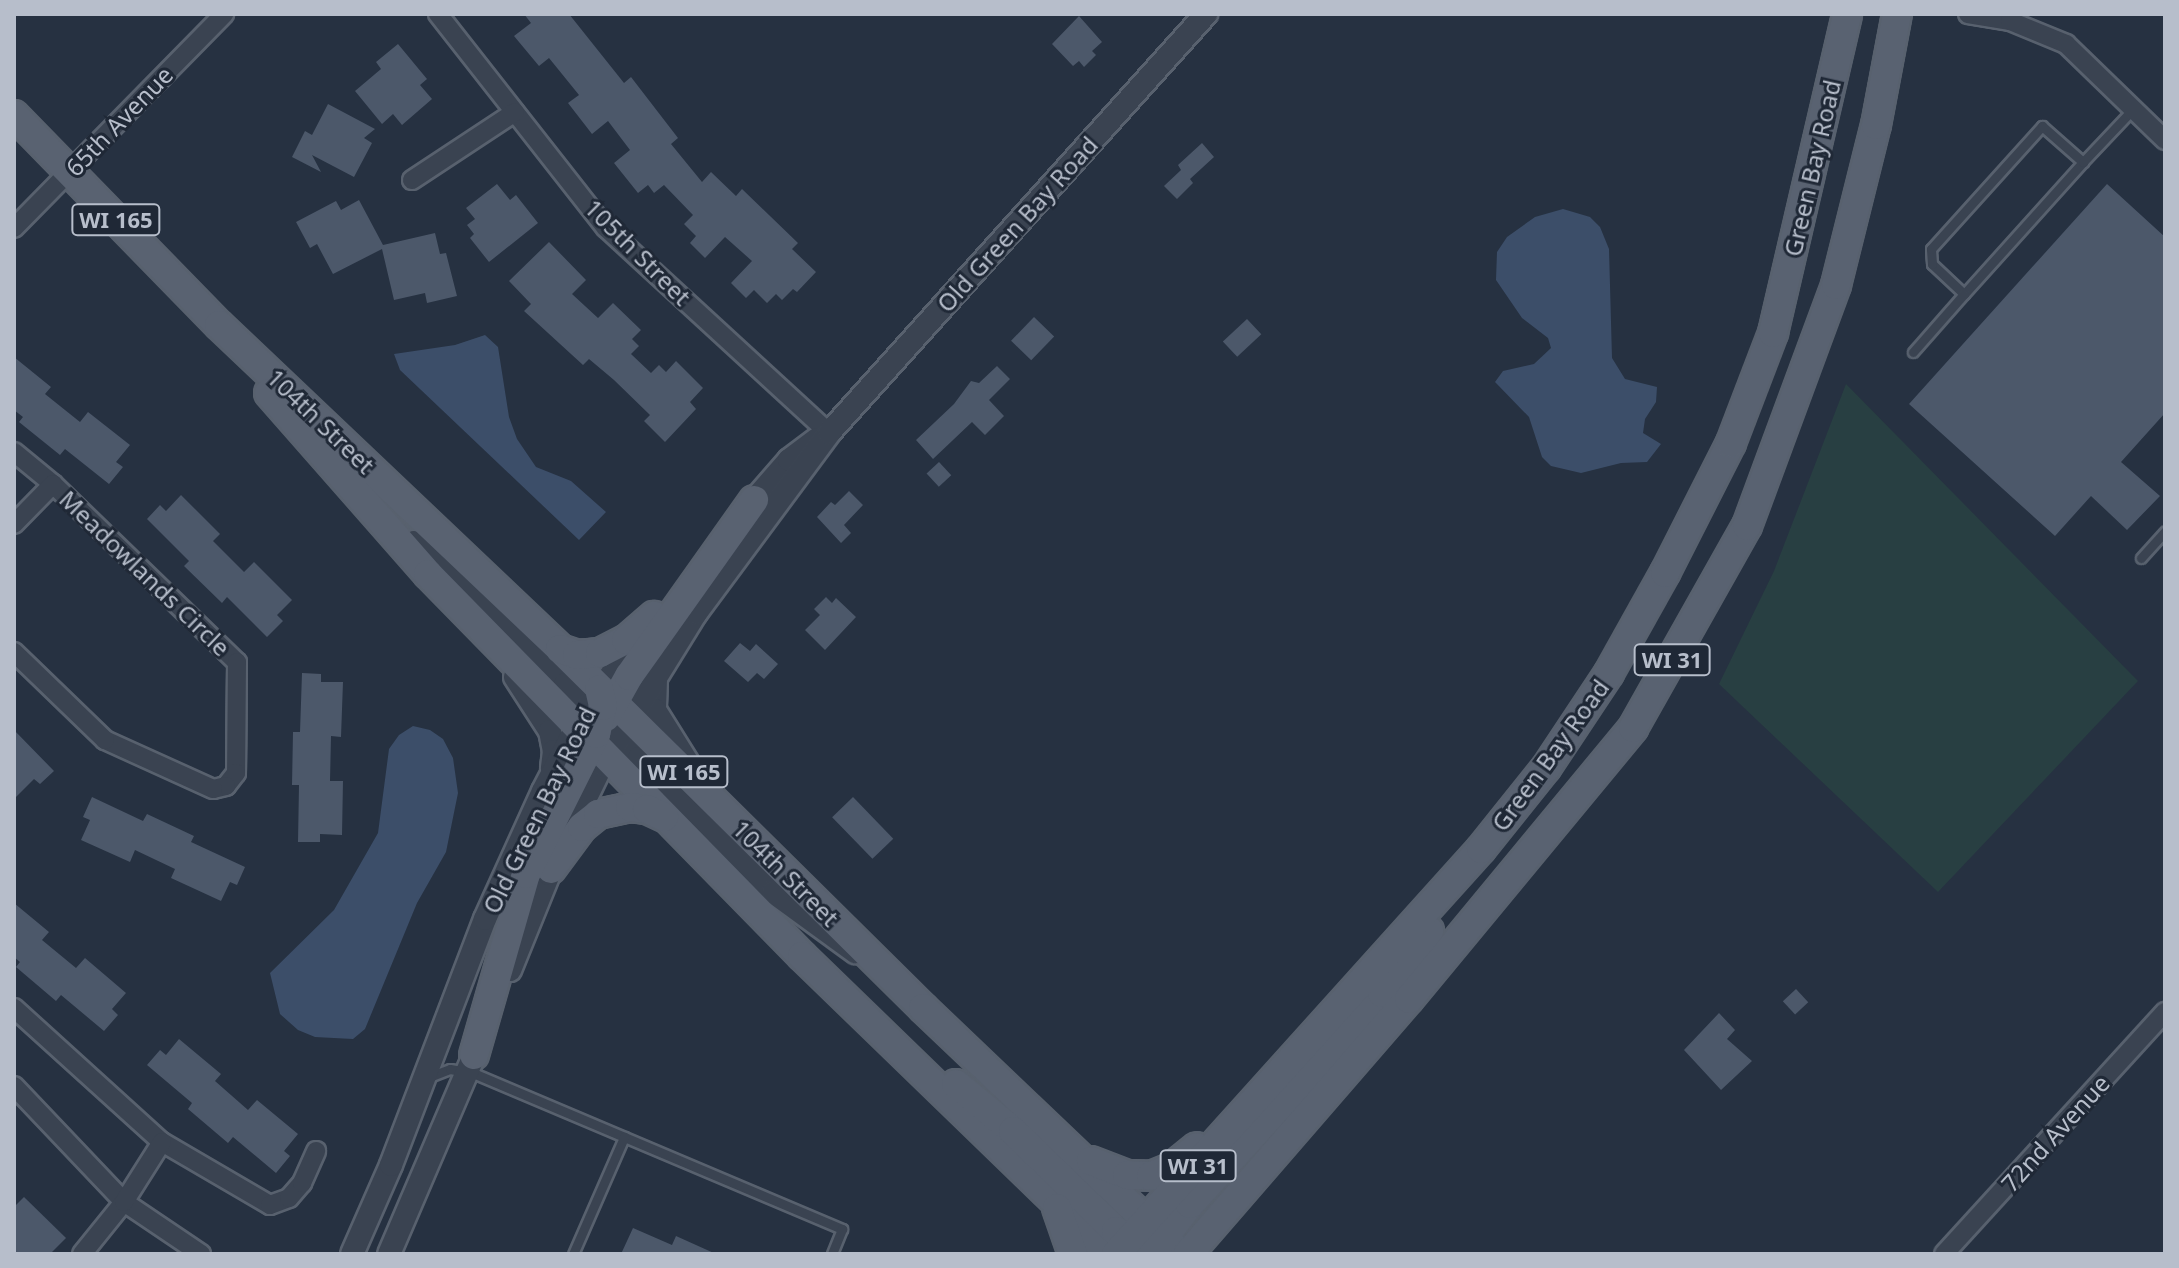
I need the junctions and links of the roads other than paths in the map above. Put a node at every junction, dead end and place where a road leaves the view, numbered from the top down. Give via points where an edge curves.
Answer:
1 (224, 14) edge
2 (438, 14) edge
3 (1206, 14) edge
4 (1847, 14) edge
5 (1897, 14) edge
6 (1968, 14) edge
7 (2134, 108) junction
8 (515, 112) junction
9 (14, 115) edge
10 (2165, 140) edge
11 (2083, 162) junction
12 (69, 172) junction
13 (412, 180) dead end
14 (14, 228) edge
15 (1964, 294) junction
16 (219, 325) junction
17 (1913, 352) dead end
18 (829, 433) junction
19 (14, 452) edge
20 (53, 484) junction
21 (754, 500) junction
22 (365, 502) junction
23 (14, 524) edge
24 (2165, 531) edge
25 (2141, 558) dead end
26 (463, 609) junction
27 (654, 616) junction
28 (560, 649) junction
29 (14, 652) edge
30 (658, 671) junction
31 (603, 721) junction
32 (550, 776) junction
33 (710, 797) junction
34 (672, 822) junction
35 (1481, 849) junction
36 (551, 869) junction
37 (883, 969) junction
38 (14, 1008) edge
39 (2165, 1012) edge
40 (875, 1026) junction
41 (471, 1063) junction
42 (423, 1081) junction
43 (14, 1086) edge
44 (1249, 1110) junction
45 (624, 1137) junction
46 (162, 1142) junction
47 (316, 1151) dead end
48 (1078, 1155) junction
49 (1242, 1196) junction
50 (1051, 1197) junction
51 (124, 1202) junction
52 (1143, 1247) edge
53 (82, 1254) edge
54 (201, 1254) edge
55 (352, 1254) edge
56 (389, 1254) edge
57 (573, 1254) edge
58 (832, 1254) edge
59 (1073, 1254) edge
60 (1188, 1254) edge
61 (1221, 1254) edge
62 (1944, 1254) edge

1 - 12 street, 65th Avenue
2 - 8 street, 105th Street
3 - 18 street, Old Green Bay Road
4 - 35 main road, Green Bay Road / WI 31 via 1773,333 1731,443 1609,673 1546,768
5 - 49 main road, Green Bay Road / WI 31 via 1836,285 1747,526 1633,728
6 - 7 street via 2010,21 2066,44
7 - 10 street
7 - 11 lane
8 - 13 street
8 - 18 street, 105th Street via 606,228
9 - 12 main road, 104th Street / WI 165
11 - 15 lane
11 - 15 lane via 2042,126 1931,249 1932,264
12 - 14 street, 65th Avenue
12 - 16 main road, 104th Street / WI 165
15 - 17 lane
16 - 22 main road, 104th Street / WI 165 via 267,391
16 - 28 main road, 104th Street / WI 165
18 - 21 street, Old Green Bay Road via 802,449
18 - 30 street, Old Green Bay Road
19 - 20 street, Meadowlands Circle
20 - 23 street
20 - 29 street, Meadowlands Circle via 237,662 236,773 226,786 213,789 105,740
21 - 27 street, Old Green Bay Road
21 - 31 main road
22 - 26 main road, 104th Street / WI 165
22 - 31 street via 439,564
24 - 25 lane
26 - 31 main road, 104th Street / WI 165
26 - 32 street via 541,715 553,746
27 - 28 main road via 600,653 577,655
27 - 31 street, Old Green Bay Road
28 - 31 main road, 104th Street / WI 165
30 - 31 street, Old Green Bay Road
30 - 33 street via 653,694 657,715
31 - 32 street, Old Green Bay Road
31 - 33 main road, 104th Street / WI 165
31 - 34 main road, 104th Street / WI 165
31 - 36 street, Old Green Bay Road
31 - 37 street via 773,892 823,932
31 - 41 main road via 526,874
32 - 42 street, Old Green Bay Road via 485,919
33 - 37 main road, 104th Street / WI 165
34 - 36 main road via 640,807 604,812 582,827
34 - 40 main road, 104th Street / WI 165
35 - 44 main road, Green Bay Road / WI 31
35 - 52 main road via 1389,985
36 - 41 street, Old Green Bay Road
37 - 48 main road, 104th Street / WI 165
38 - 46 street
39 - 62 street, 72nd Avenue
40 - 50 main road, 104th Street / WI 165
40 - 52 main road via 993,1113
41 - 42 lane
41 - 45 lane
41 - 56 street, Old Green Bay Road
42 - 55 street, Old Green Bay Road
43 - 51 street
44 - 48 main road via 1236,1113 1177,1165 1156,1175 1127,1175
44 - 52 main road, Green Bay Road / WI 31
45 - 57 lane
45 - 58 lane via 842,1229
46 - 47 street via 270,1205 289,1198 302,1183
46 - 51 street
48 - 52 main road, 104th Street / WI 165
49 - 60 main road, Green Bay Road / WI 31
49 - 61 main road via 1225,1229
50 - 52 main road, 104th Street / WI 165
50 - 59 main road
51 - 53 street
51 - 54 street

